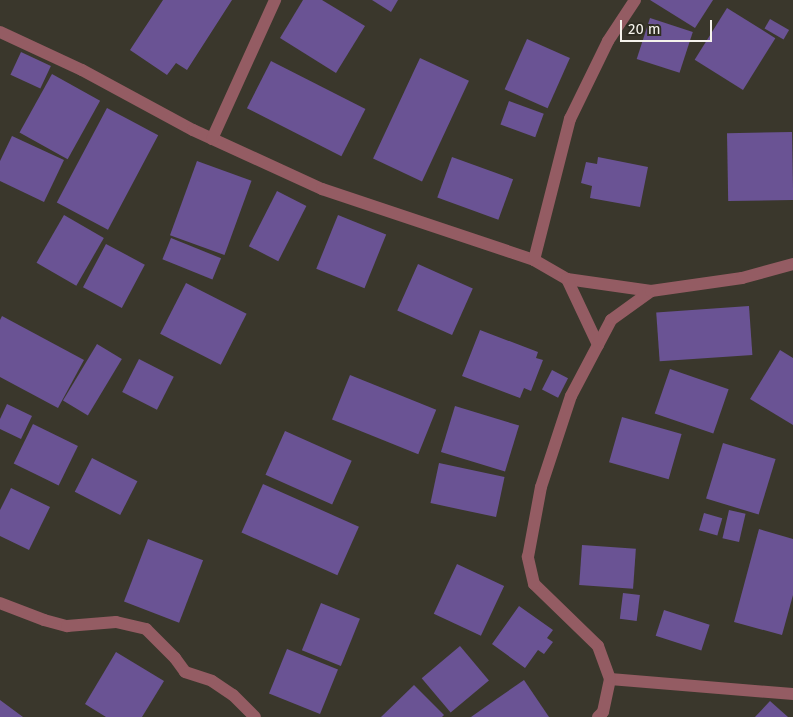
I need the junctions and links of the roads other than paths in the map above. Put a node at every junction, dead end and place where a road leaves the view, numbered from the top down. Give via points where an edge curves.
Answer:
1 (275, 0) edge
2 (635, 0) edge
3 (0, 32) edge
4 (212, 139) junction
5 (534, 260) junction
6 (793, 264) edge
7 (567, 279) junction
8 (651, 292) junction
9 (598, 345) junction
10 (0, 603) edge
11 (610, 678) junction
12 (793, 694) edge
13 (255, 717) edge
14 (598, 717) edge

1 - 4 street
2 - 5 street via 608,41 570,119
3 - 4 street via 82,70
4 - 5 street via 322,189
5 - 7 street
6 - 8 street via 742,278
7 - 8 street
7 - 9 street
8 - 9 street via 611,320
9 - 11 street via 571,396 542,487 528,544 528,557 534,584 598,646
10 - 13 street via 67,626 116,622 146,629 175,658 184,672 212,681 234,695
11 - 12 street
11 - 14 street

